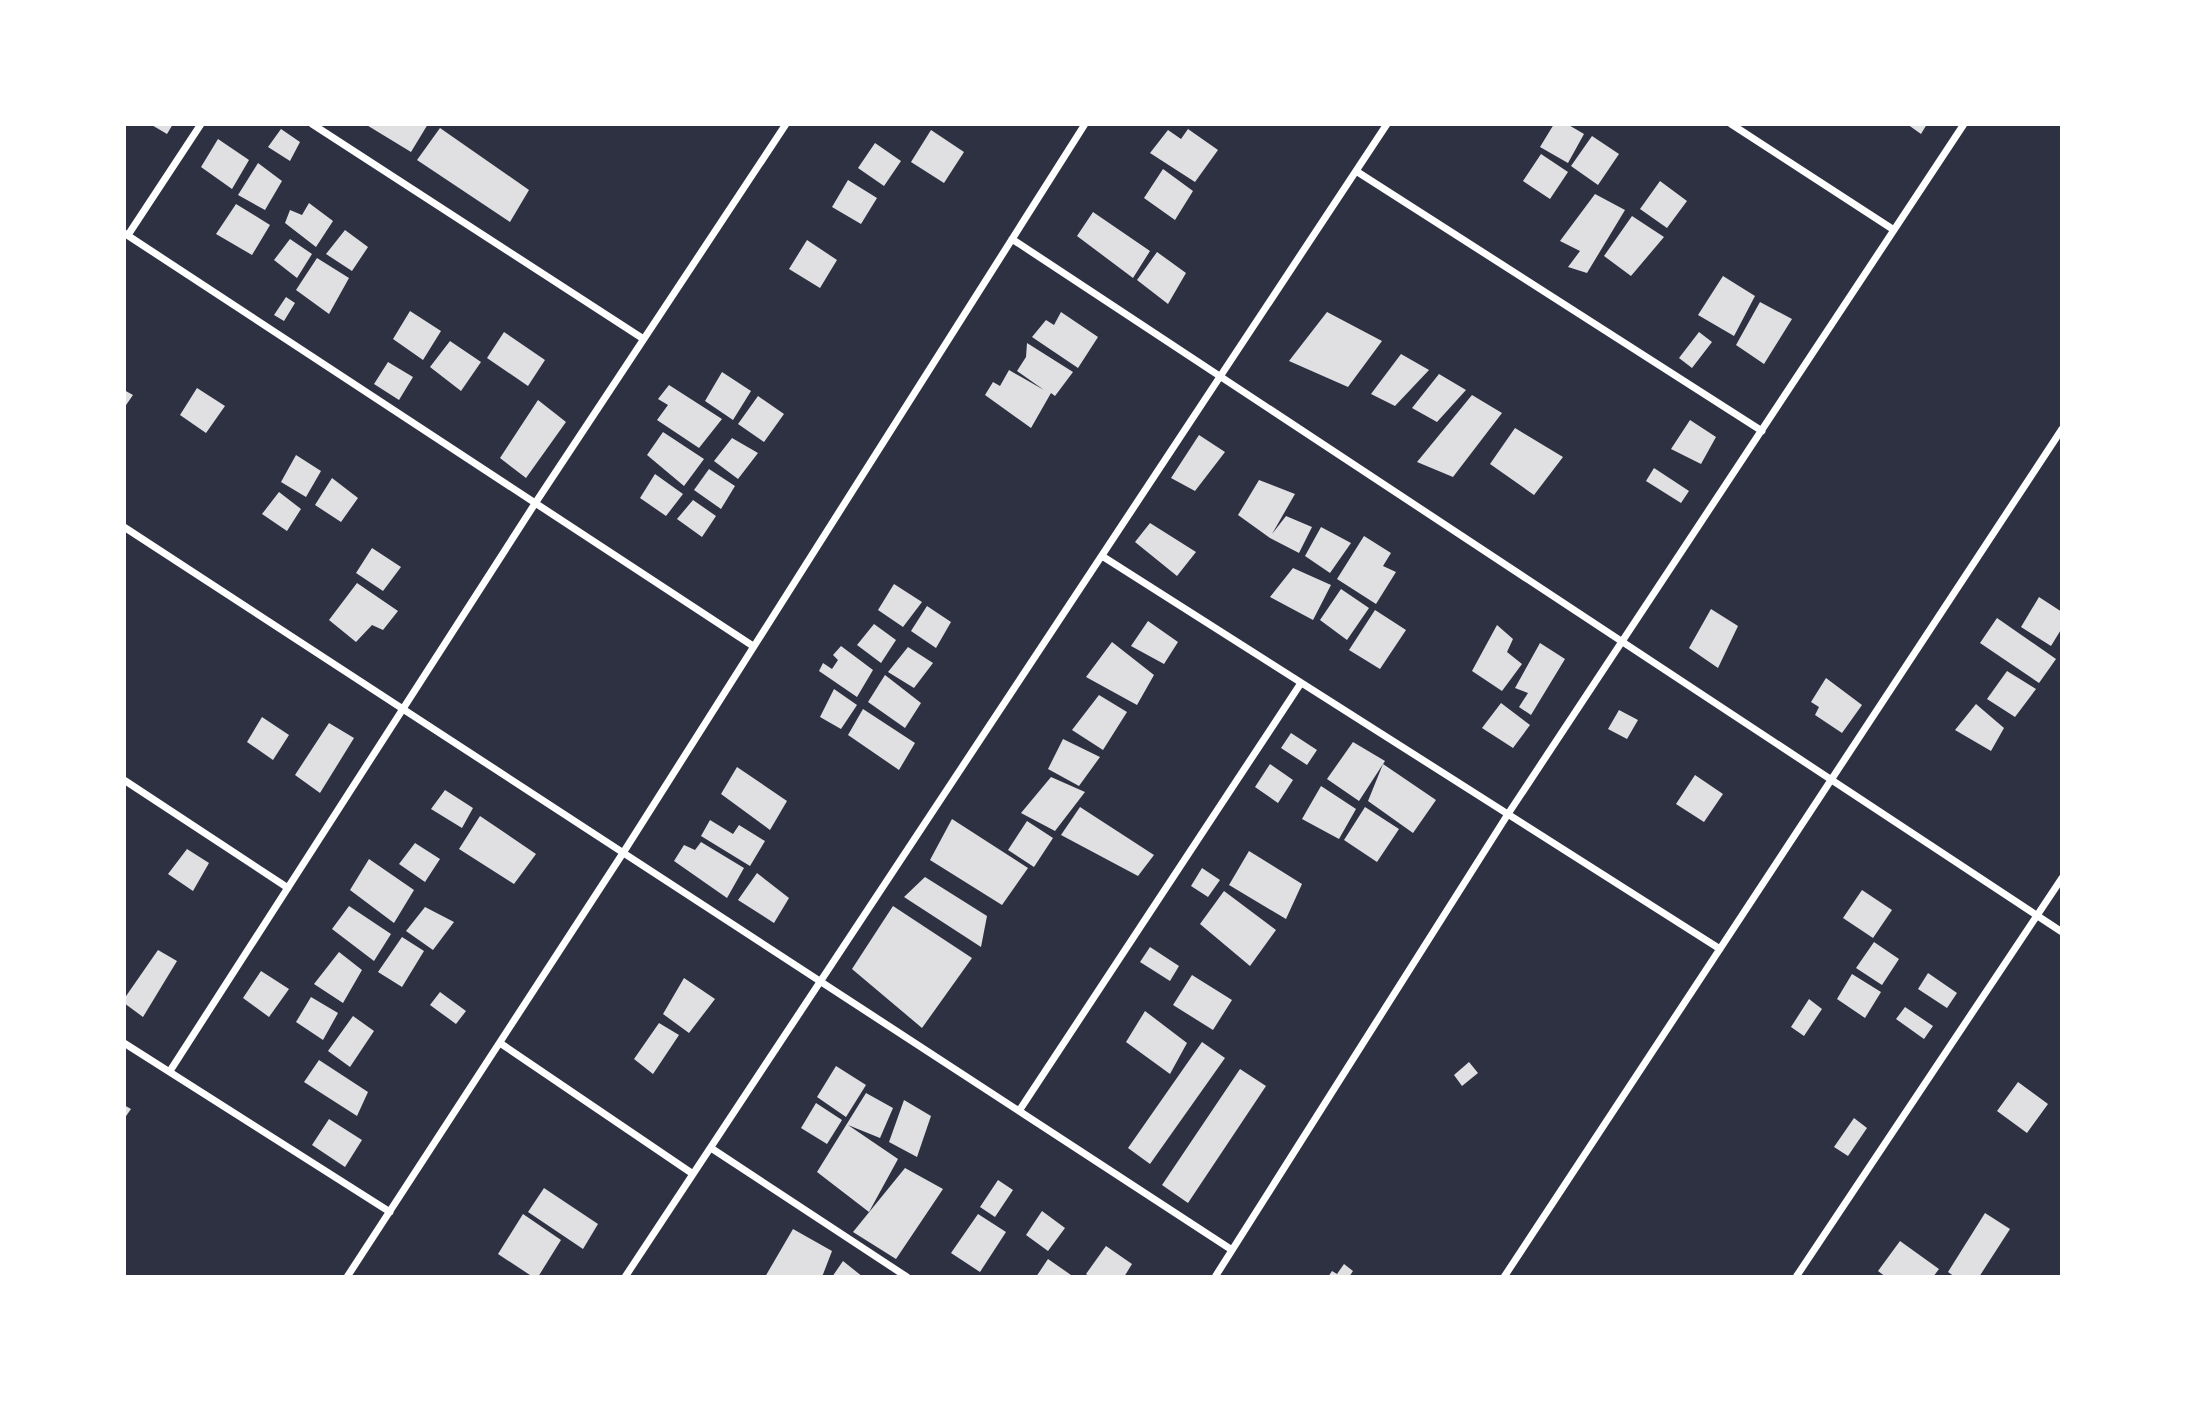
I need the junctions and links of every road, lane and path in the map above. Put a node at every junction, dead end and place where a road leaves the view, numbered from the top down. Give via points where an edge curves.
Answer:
1 (201, 124) edge
2 (312, 124) edge
3 (786, 124) edge
4 (1085, 124) edge
5 (1387, 124) edge
6 (1731, 124) edge
7 (1964, 124) edge
8 (1356, 171) junction
9 (1894, 230) junction
10 (126, 234) edge
11 (1012, 239) junction
12 (642, 338) junction
13 (1220, 377) junction
14 (2062, 429) edge
15 (1762, 431) junction
16 (536, 502) junction
17 (124, 527) edge
18 (1102, 556) junction
19 (1622, 642) junction
20 (753, 646) junction
21 (1301, 683) junction
22 (403, 709) junction
23 (124, 780) edge
24 (1831, 780) junction
25 (1508, 814) junction
26 (622, 853) junction
27 (2062, 878) edge
28 (288, 888) junction
29 (2037, 916) junction
30 (2062, 932) edge
31 (1720, 949) junction
32 (821, 982) junction
33 (124, 1043) edge
34 (500, 1043) junction
35 (170, 1072) junction
36 (1019, 1111) junction
37 (710, 1148) junction
38 (694, 1174) junction
39 (390, 1212) junction
40 (1232, 1250) junction
41 (348, 1277) edge
42 (625, 1277) edge
43 (908, 1277) edge
44 (1215, 1277) edge
45 (1504, 1277) edge
46 (1796, 1277) edge

1 - 10 street
2 - 12 street
3 - 12 street
4 - 11 street
5 - 8 street
6 - 9 street
7 - 9 street
8 - 13 street
8 - 15 street
9 - 15 street
10 - 16 street
11 - 13 street
11 - 20 street
12 - 16 street
13 - 18 street
13 - 19 street
14 - 24 street
15 - 19 street
16 - 20 street
16 - 22 street
17 - 22 street
18 - 21 street
18 - 32 street
19 - 24 street
19 - 25 street
20 - 26 street
21 - 25 street
21 - 36 street
22 - 26 street
22 - 28 street
23 - 28 street
24 - 29 street
24 - 31 street
25 - 31 street
25 - 40 street
26 - 32 street
26 - 34 street
27 - 29 street
28 - 35 street
29 - 30 street
29 - 46 street
31 - 45 street
32 - 36 street
32 - 37 street
33 - 35 street
34 - 38 street
34 - 39 street
35 - 39 street
36 - 40 street
37 - 38 street
37 - 43 street
38 - 42 street
39 - 41 street
40 - 44 street

